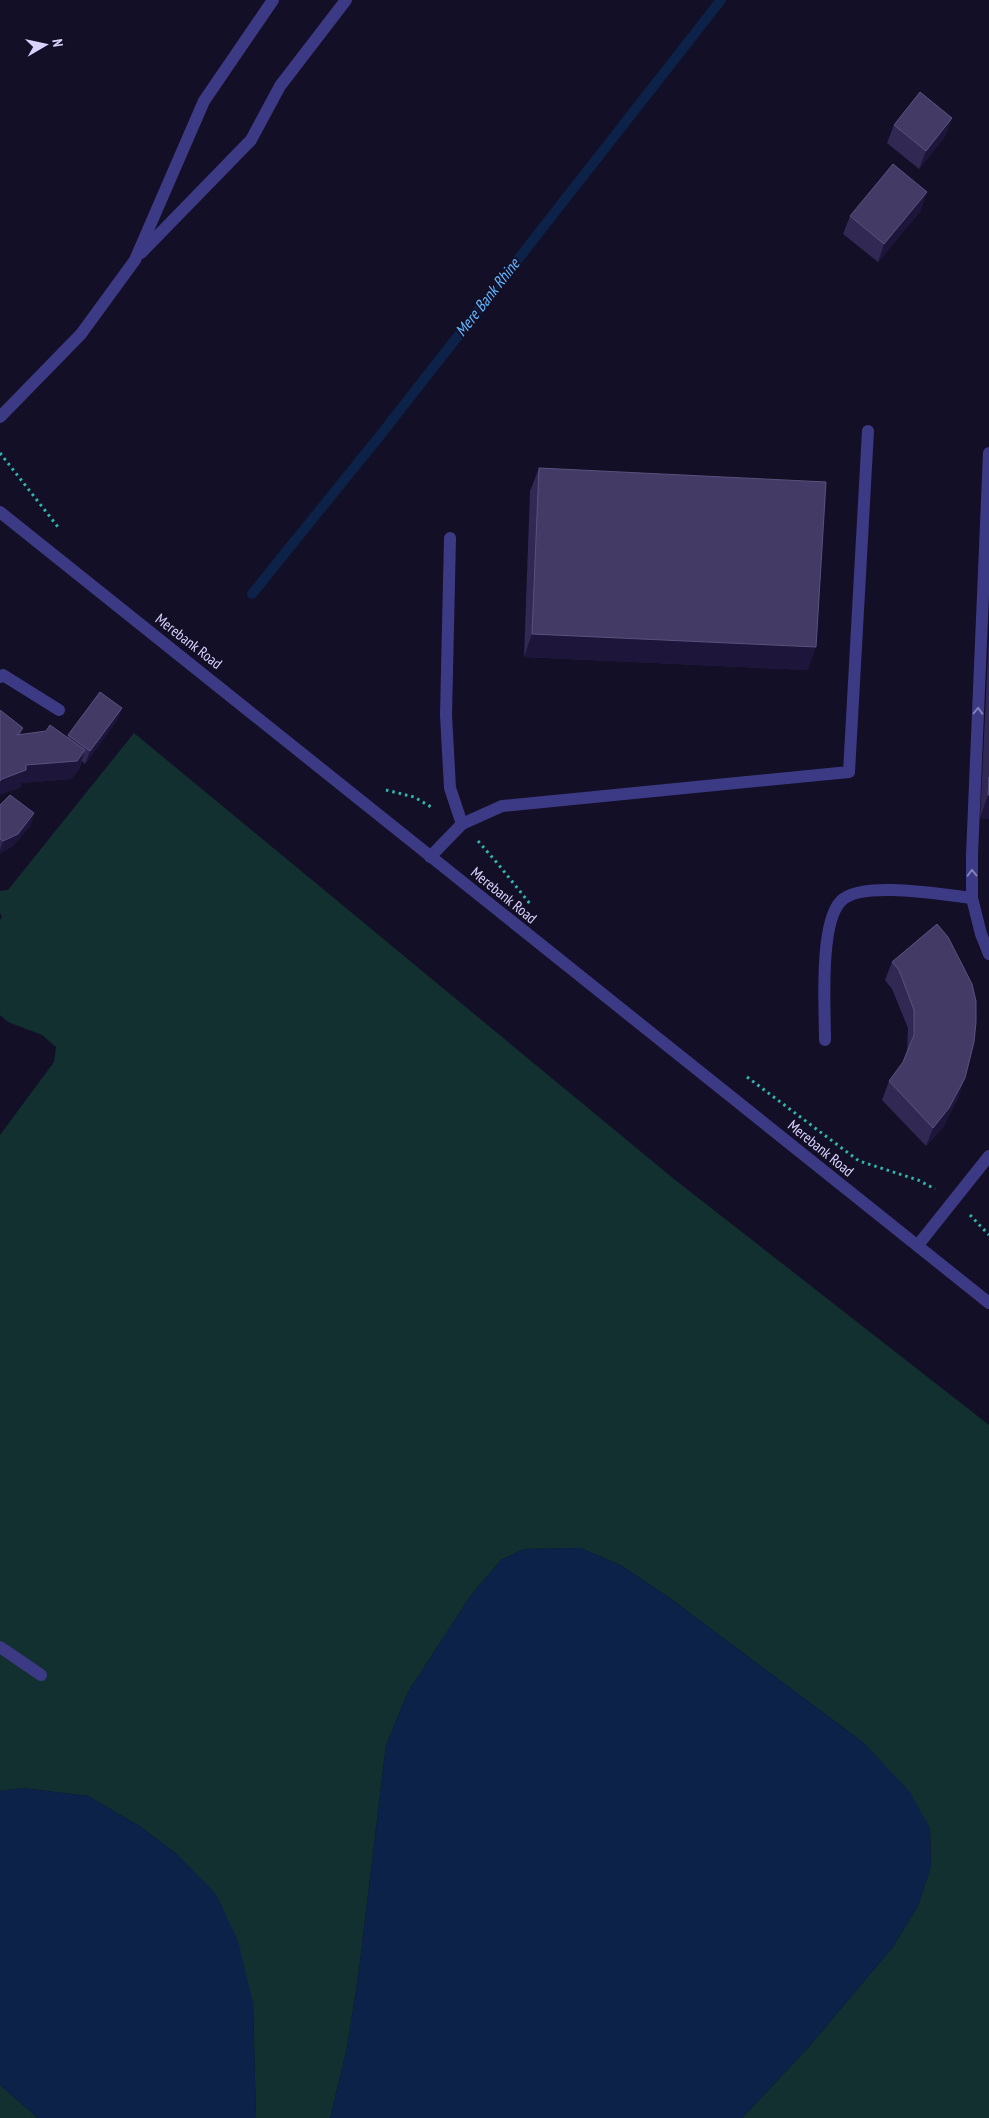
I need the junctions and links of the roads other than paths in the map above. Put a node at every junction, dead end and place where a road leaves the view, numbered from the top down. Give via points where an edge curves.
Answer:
1 (273, 0) edge
2 (346, 0) edge
3 (135, 260) junction
4 (0, 417) edge
5 (868, 430) dead end
6 (989, 452) edge
7 (0, 512) edge
8 (450, 538) dead end
9 (0, 677) edge
10 (59, 710) dead end
11 (462, 824) junction
12 (430, 857) junction
13 (972, 898) junction
14 (989, 954) edge
15 (825, 1040) dead end
16 (989, 1156) edge
17 (918, 1246) junction
18 (989, 1303) edge
19 (0, 1647) edge
20 (41, 1675) dead end

1 - 3 street via 204,101
2 - 3 street via 280,86 251,140
3 - 4 street via 81,334
5 - 11 street via 849,772 502,806
13 -> 6 street
7 - 12 street, Merebank Road
8 - 11 street via 447,733 450,788
9 - 10 street via 3,675
11 - 12 street
12 - 17 street, Merebank Road
13 - 14 street
13 - 15 street via 889,890 859,892 841,901 832,919 826,950
16 - 17 street
17 - 18 street, Merebank Road
19 - 20 street

